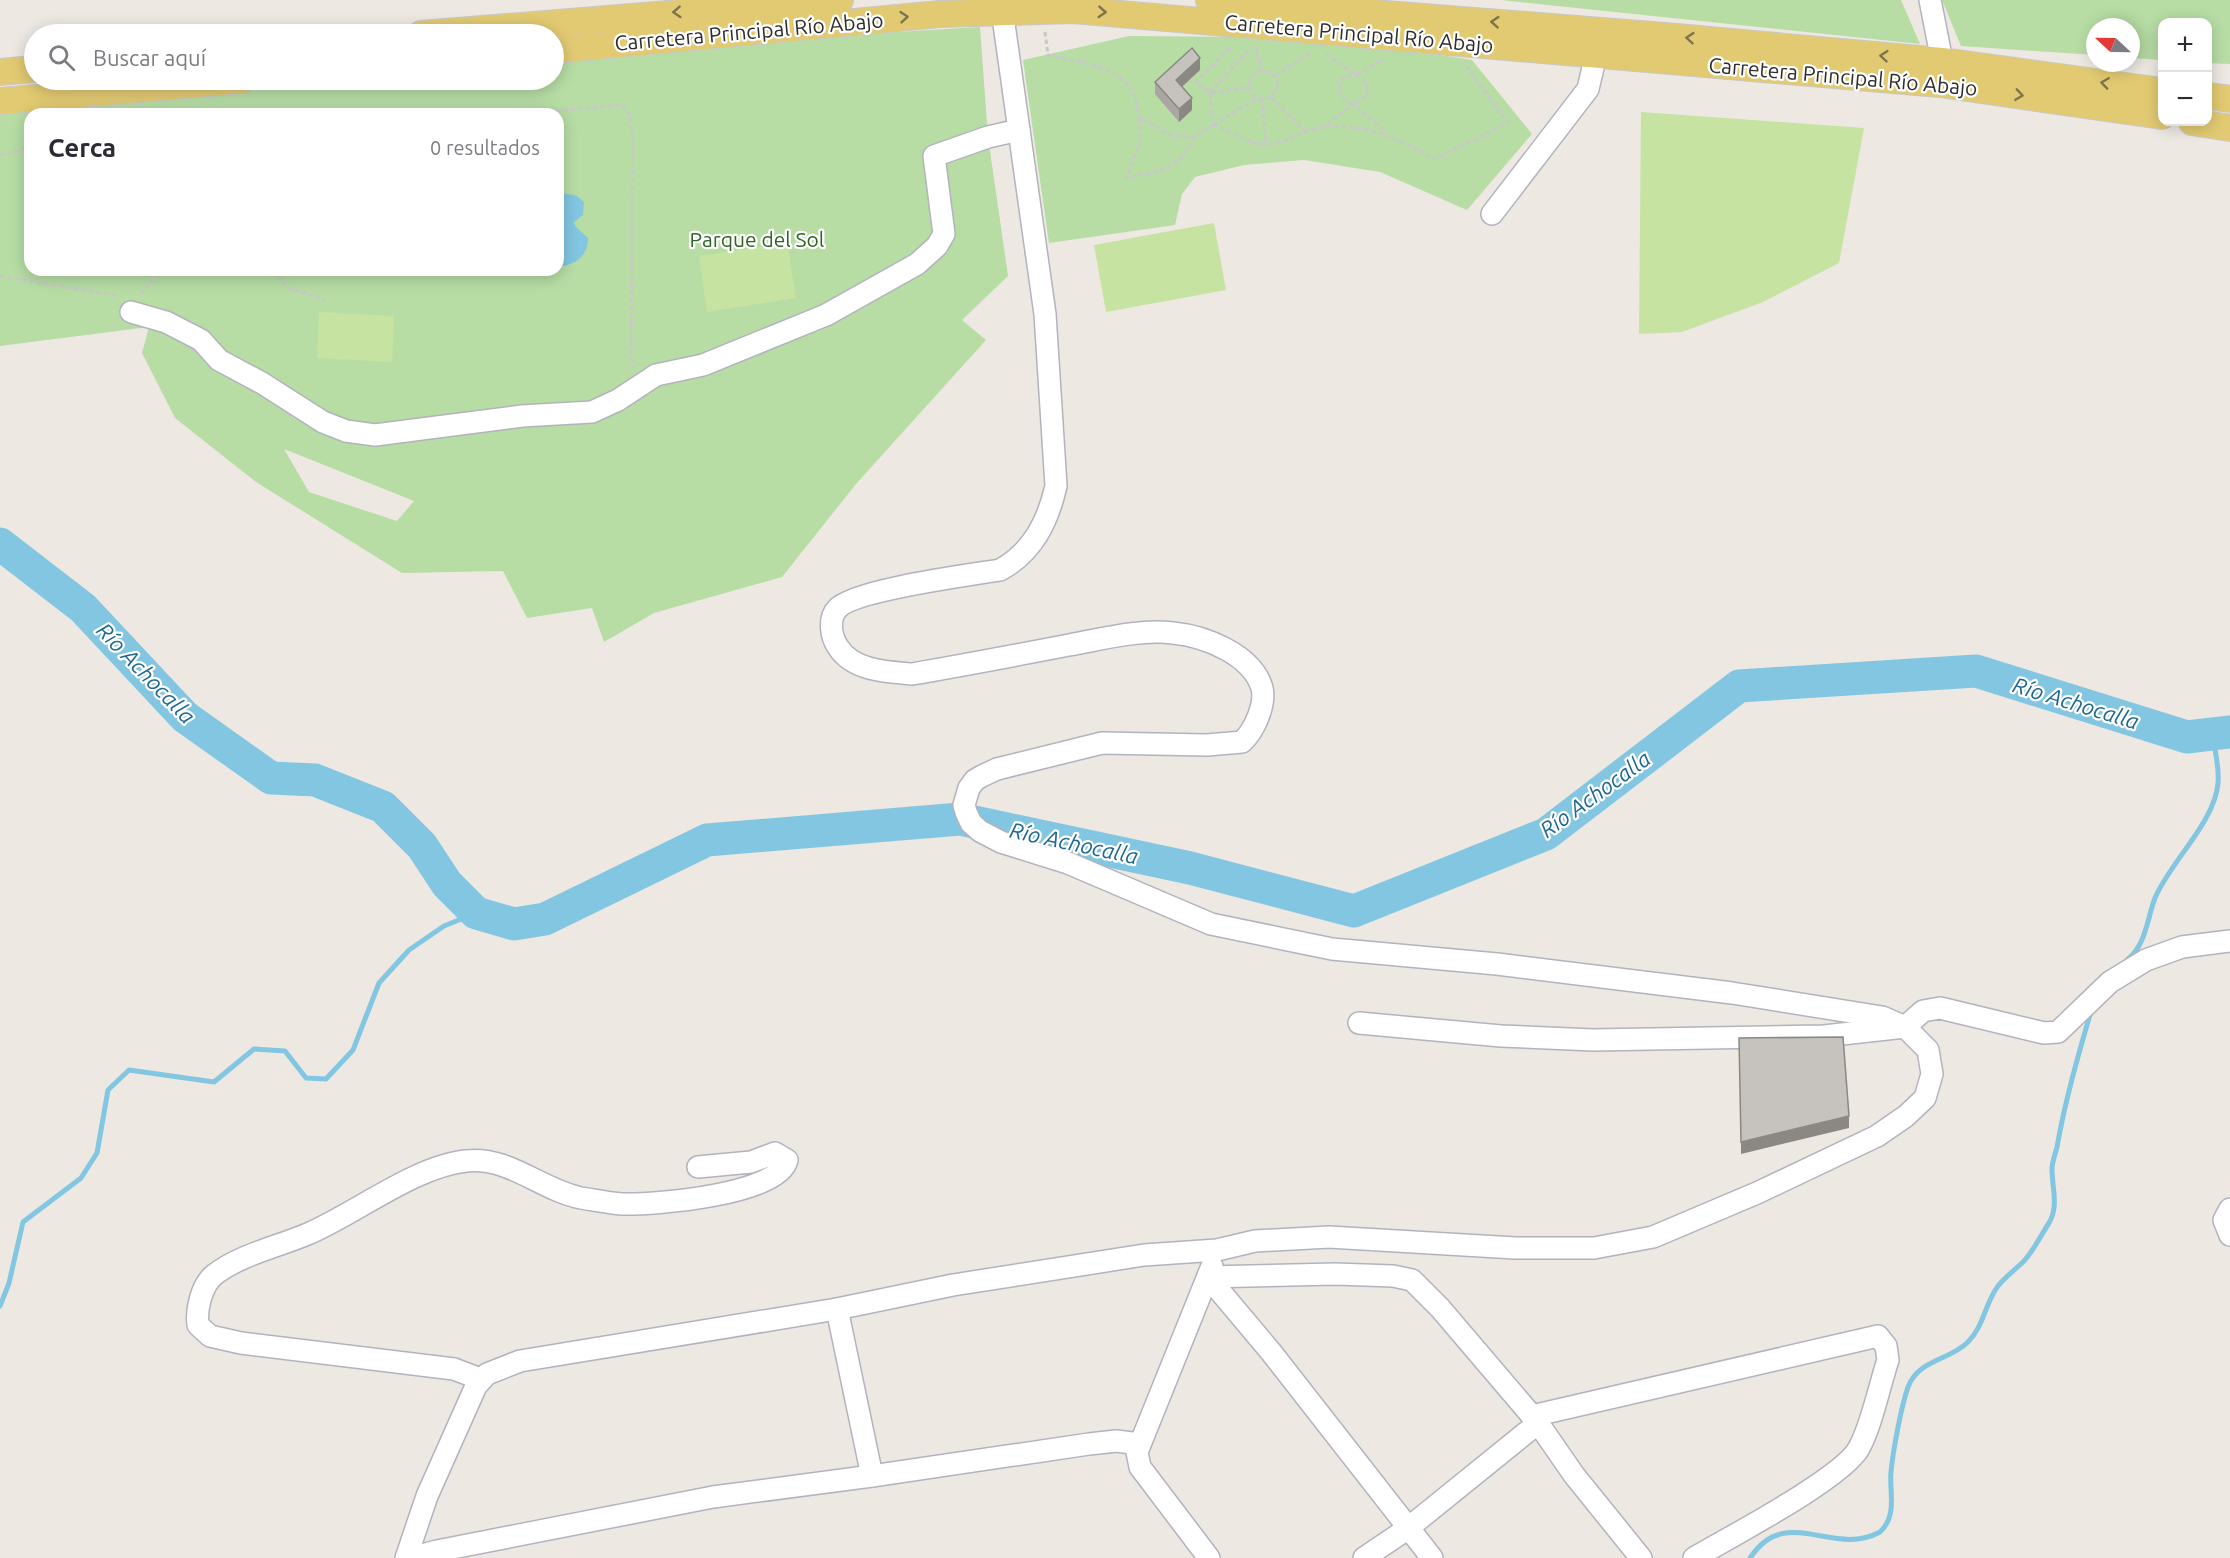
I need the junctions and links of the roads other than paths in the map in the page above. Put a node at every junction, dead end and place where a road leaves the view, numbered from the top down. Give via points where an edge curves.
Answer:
1 (840, 0) edge
2 (1209, 0) edge
3 (1930, 0) edge
4 (1004, 5) edge
5 (544, 24) edge
6 (564, 49) edge
7 (1596, 55) junction
8 (24, 70) edge
9 (0, 72) edge
10 (1941, 73) junction
11 (127, 90) edge
12 (2158, 91) edge
13 (2212, 97) edge
14 (2230, 99) edge
15 (0, 101) edge
16 (2158, 115) edge
17 (2212, 125) edge
18 (2230, 128) edge
19 (1019, 130) junction
20 (1492, 214) dead end
21 (131, 303) road end
22 (2230, 941) edge
23 (1359, 1023) dead end
24 (1905, 1027) junction
25 (698, 1167) dead end
26 (2230, 1209) edge
27 (2230, 1235) edge
28 (1217, 1250) junction
29 (1208, 1277) junction
30 (837, 1309) junction
31 (480, 1379) junction
32 (1535, 1420) junction
33 (1140, 1444) junction
34 (872, 1476) junction
35 (1407, 1529) junction
36 (406, 1558) edge
37 (411, 1558) edge
38 (1209, 1558) edge
39 (1364, 1558) edge
40 (1431, 1558) edge
41 (1641, 1558) edge
42 (1694, 1558) edge

1 -> 5 main road, Carretera Principal Río Abajo
10 -> 2 main road, Carretera Principal Río Abajo via 1665,36
3 - 10 street
6 -> 4 main road, Carretera Principal Río Abajo
4 -> 7 main road, Carretera Principal Río Abajo
4 - 19 street
7 - 10 main road, Carretera Principal Río Abajo
7 - 20 street via 1588,89
8 - 9 main road
12 -> 10 main road, Carretera Principal Río Abajo
10 -> 16 main road, Carretera Principal Río Abajo
11 - 15 main road
13 - 14 main road
17 - 18 main road
19 - 21 street via 934,156 944,234 917,264 826,315 703,365 656,375 591,412 522,416 375,435 346,431 323,422 219,360 201,340
19 - 24 street via 1045,314 1056,486 1051,506 1031,545 1014,562 1000,570 877,592 843,603 832,620 834,641 842,653 859,664 877,671 912,674 1125,635 1173,633 1210,642 1236,655 1254,673 1262,689 1262,702 1254,725 1242,742 1102,742 997,770 975,780 965,797 971,823 1001,842 1068,862 1211,924 1332,949 1497,964 1732,993 1882,1017
22 - 24 street via 2182,946 2146,960 2110,982 2058,1032 2044,1033 1940,1008 1923,1011
23 - 24 street via 1593,1040 1824,1036
24 - 28 street via 1928,1050 1932,1074 1925,1098 1906,1116 1877,1136 1827,1160 1653,1237 1594,1248 1515,1248 1329,1237 1255,1241
25 - 31 street via 751,1162 776,1153 787,1160 779,1174 746,1189 621,1204 578,1197 495,1161 440,1166 311,1233 231,1264 212,1276 201,1295 198,1325 210,1336 453,1369
26 - 27 street via 2224,1220
28 - 29 street
28 - 30 street via 1144,1255 953,1285
29 - 32 street via 1335,1274 1412,1280
29 - 33 street
29 - 35 street
30 - 31 street via 520,1361
30 - 34 street
31 - 36 street via 428,1496
32 - 35 street
32 - 41 street
32 - 42 street via 1878,1336 1886,1346 1887,1360 1859,1448 1845,1465
33 - 34 street via 1089,1444
33 - 38 street via 1140,1467
34 - 37 street via 714,1497
35 - 39 street
35 - 40 street

